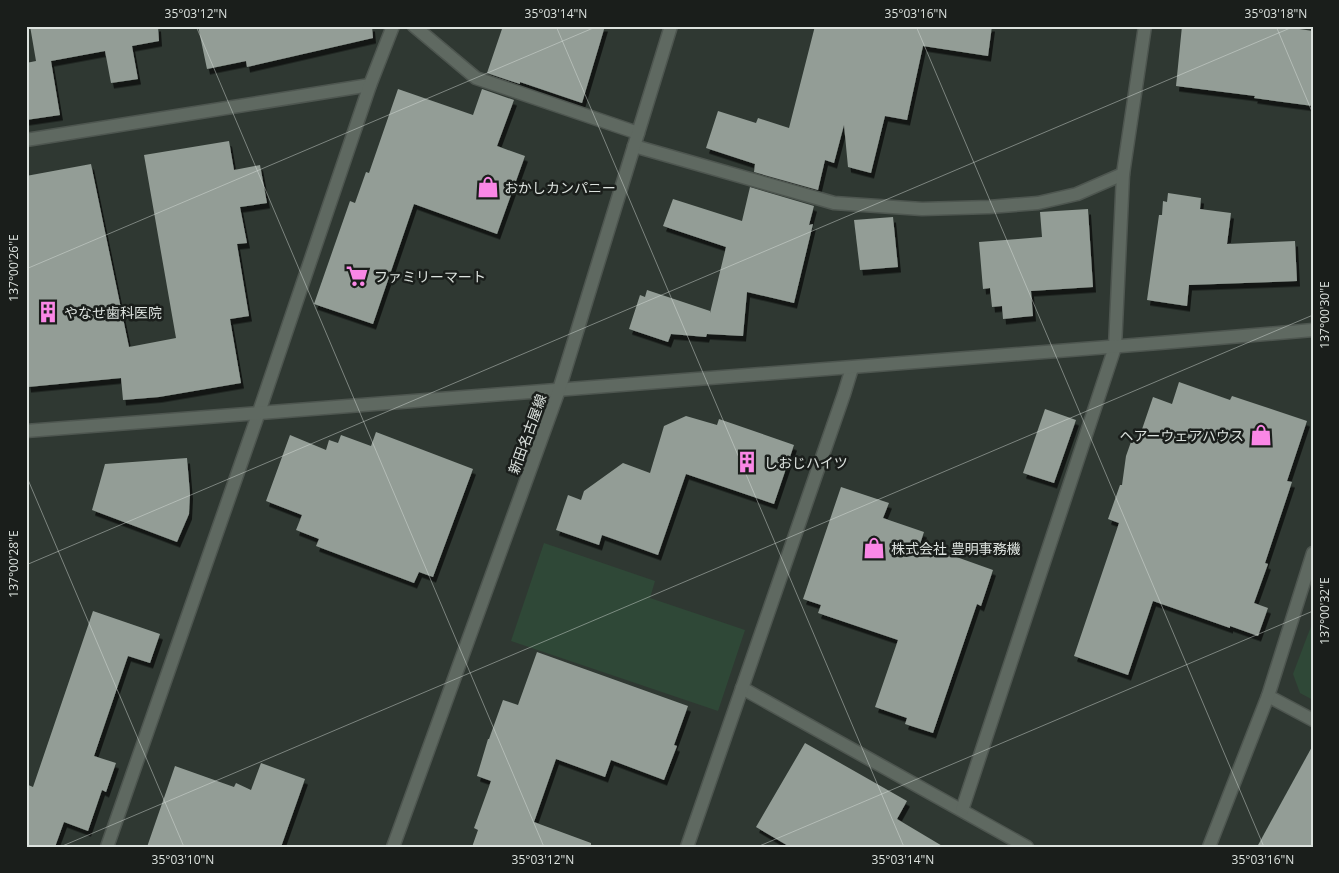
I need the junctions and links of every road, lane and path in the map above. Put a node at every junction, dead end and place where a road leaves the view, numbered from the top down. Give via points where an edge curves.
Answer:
1 (393, 26) edge
2 (414, 26) edge
3 (671, 26) edge
4 (1145, 26) edge
5 (370, 85) junction
6 (638, 132) junction
7 (26, 140) edge
8 (634, 146) junction
9 (1123, 174) junction
10 (1313, 330) edge
11 (1115, 347) junction
12 (852, 368) junction
13 (559, 390) junction
14 (259, 412) junction
15 (26, 431) edge
16 (1313, 553) edge
17 (1309, 580) edge
18 (742, 688) junction
19 (1268, 696) junction
20 (1313, 720) edge
21 (962, 810) junction
22 (107, 847) edge
23 (393, 847) edge
24 (687, 847) edge
25 (1027, 847) edge
26 (1209, 847) edge

1 - 5 street
2 - 6 street via 476,78
3 - 6 street, 新田名古屋線
4 - 9 street
5 - 7 street
5 - 14 street
6 - 8 street, 新田名古屋線
8 - 9 street via 834,203 922,209 1038,203 1077,194
8 - 13 street, 新田名古屋線
9 - 11 street
10 - 11 street
11 - 12 street
11 - 21 street
12 - 13 street
12 - 18 street
13 - 14 street
13 - 23 street, 新田名古屋線
14 - 15 street
14 - 22 street
16 - 17 street
17 - 19 street
18 - 21 street
18 - 24 street
19 - 20 street
19 - 26 street
21 - 25 street

